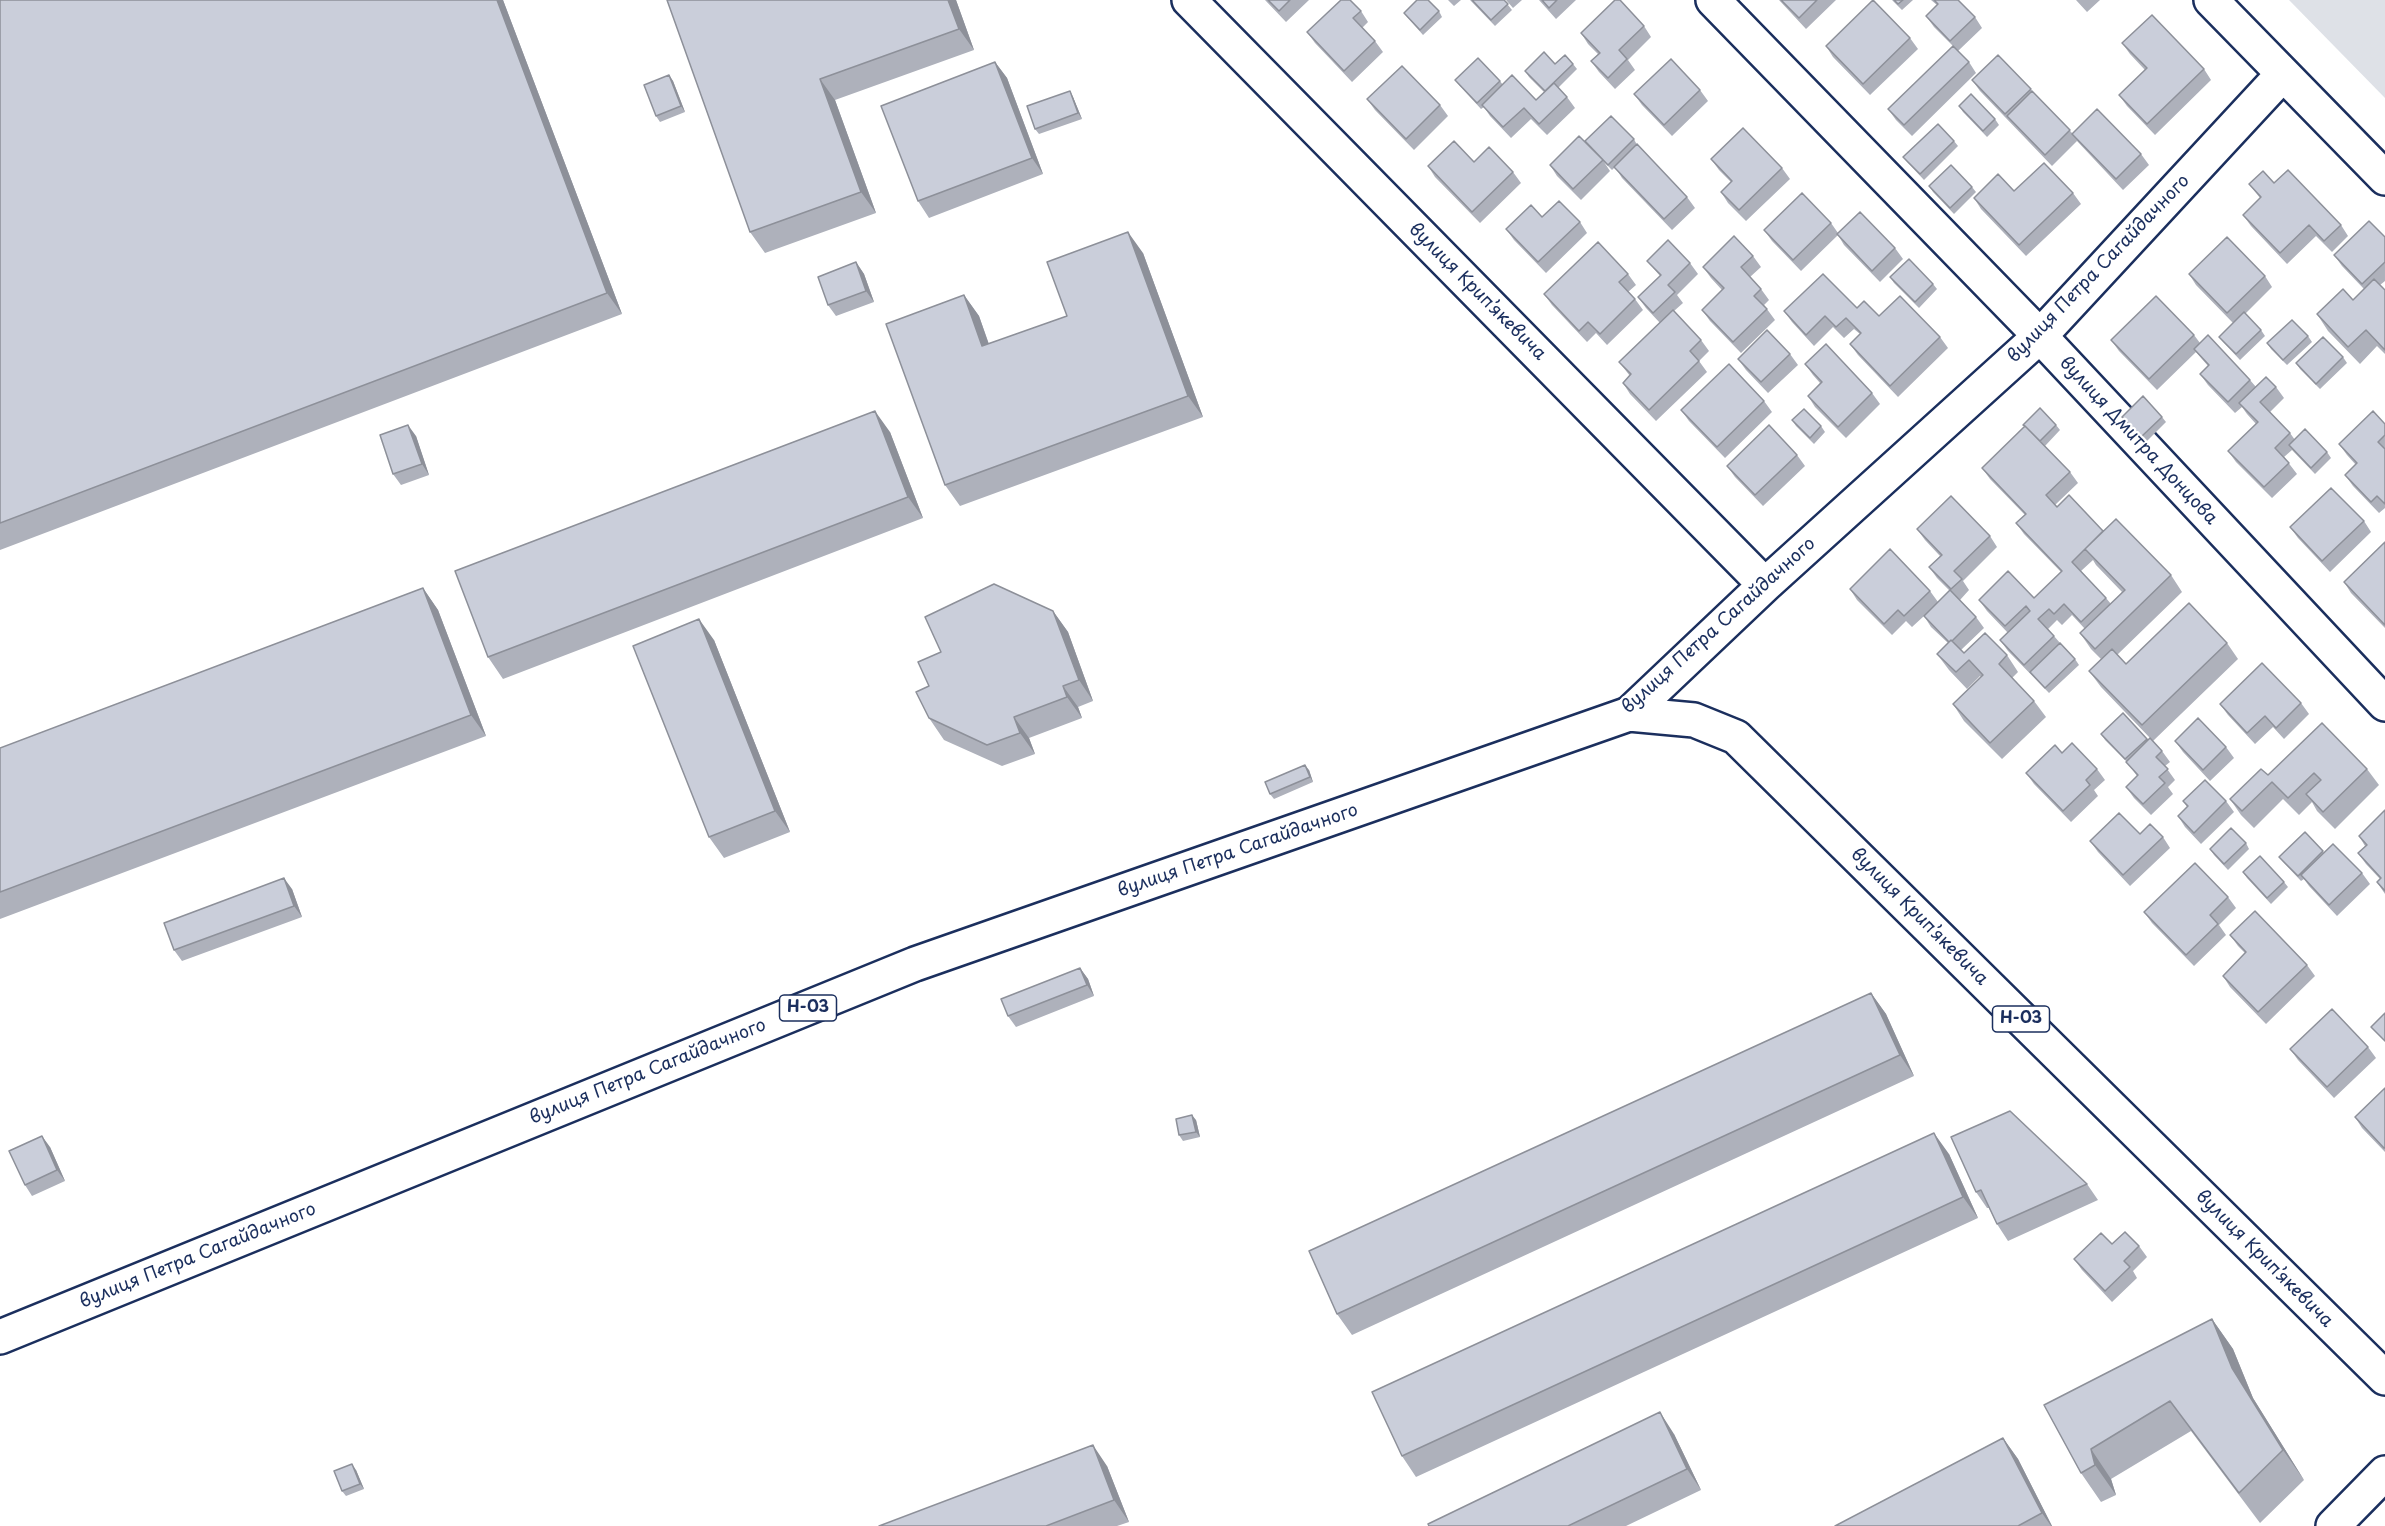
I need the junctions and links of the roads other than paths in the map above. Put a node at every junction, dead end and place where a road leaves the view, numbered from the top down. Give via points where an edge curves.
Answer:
1 (1189, 0) edge
2 (1713, 0) edge
3 (2211, 0) edge
4 (2283, 74) junction
5 (2385, 178) edge
6 (2040, 336) junction
7 (1765, 585) junction
8 (2385, 704) edge
9 (1629, 714) junction
10 (0, 1337) edge
11 (2385, 1378) edge
12 (2385, 1473) edge
13 (2333, 1526) edge

1 - 7 street, вулиця Крипʼякевича
2 - 6 street, вулиця Дмитра Донцова
3 - 4 street
4 - 5 street
4 - 6 street, вулиця Петра Сагайдачного
6 - 7 street, вулиця Петра Сагайдачного
6 - 8 street, вулиця Дмитра Донцова
7 - 9 street, вулиця Петра Сагайдачного
9 - 10 street, вулиця Петра Сагайдачного / Н-03 via 915,964
9 - 11 street, вулиця Крипʼякевича / Н-03 via 1694,720 1736,737
12 - 13 street

